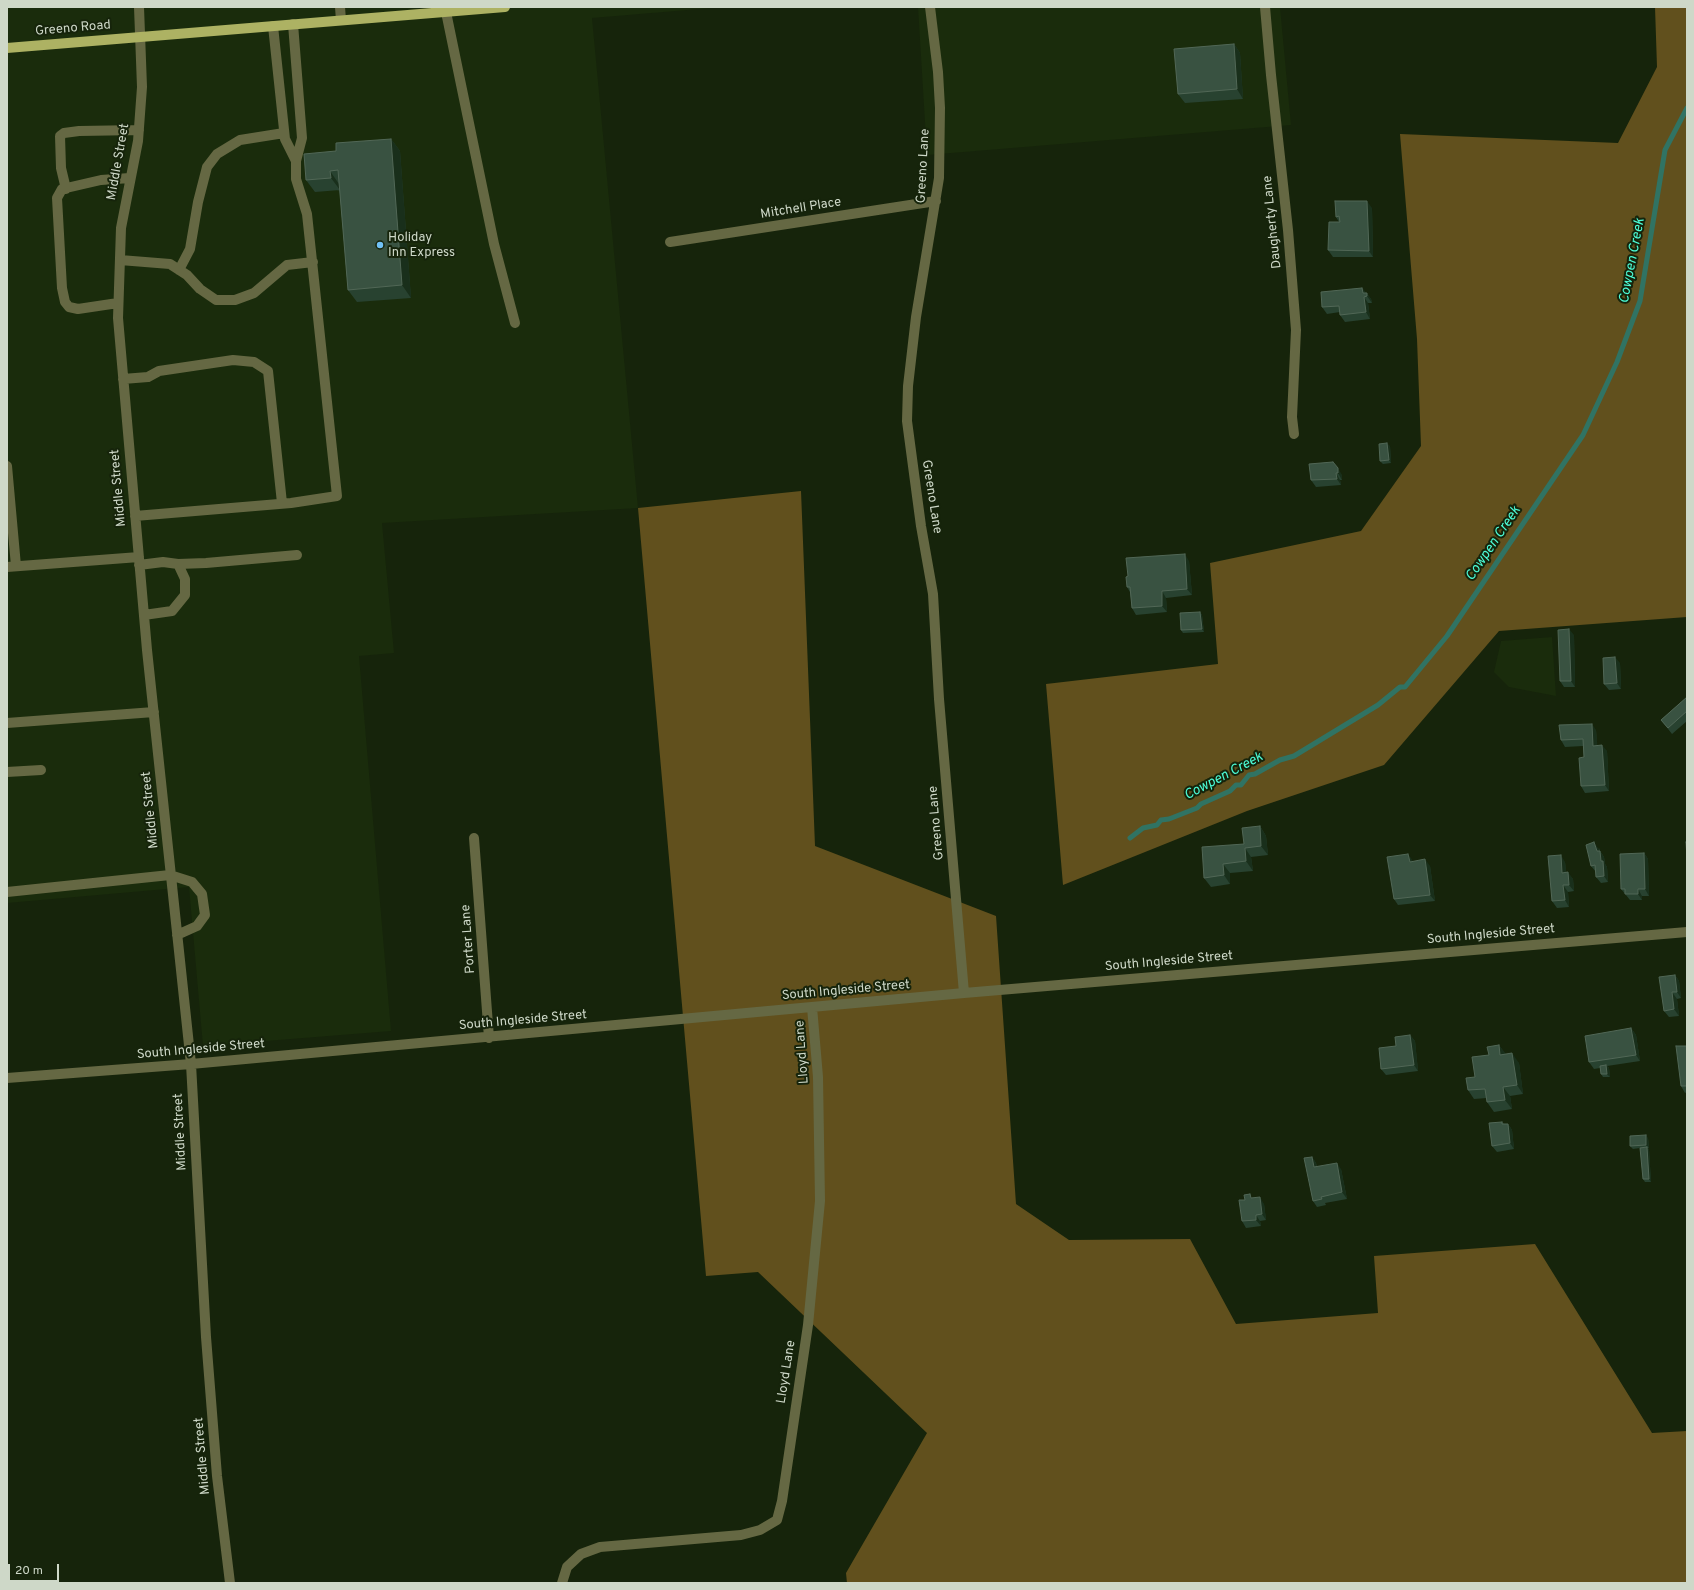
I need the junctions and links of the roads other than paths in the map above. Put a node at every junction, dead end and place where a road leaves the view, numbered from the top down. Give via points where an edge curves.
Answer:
1 (139, 7) edge
2 (340, 7) edge
3 (505, 7) edge
4 (930, 7) edge
5 (1265, 7) edge
6 (446, 12) junction
7 (341, 20) junction
8 (293, 24) junction
9 (273, 26) junction
10 (141, 36) junction
11 (7, 48) edge
12 (139, 130) junction
13 (284, 133) junction
14 (296, 161) junction
15 (130, 178) junction
16 (66, 189) junction
17 (936, 201) junction
18 (670, 242) dead end
19 (120, 260) junction
20 (313, 262) junction
21 (179, 270) junction
22 (118, 304) junction
23 (515, 323) dead end
24 (122, 379) junction
25 (1294, 434) dead end
26 (7, 466) edge
27 (9, 501) edge
28 (282, 503) junction
29 (135, 516) junction
30 (297, 555) dead end
31 (139, 561) junction
32 (178, 564) junction
33 (12, 567) edge
34 (144, 615) junction
35 (154, 712) junction
36 (7, 723) edge
37 (40, 770) dead end
38 (7, 772) edge
39 (474, 838) dead end
40 (170, 875) junction
41 (7, 892) edge
42 (1687, 932) edge
43 (176, 935) junction
44 (964, 993) junction
45 (812, 1007) junction
46 (489, 1038) junction
47 (191, 1064) junction
48 (7, 1078) edge
49 (230, 1583) edge
50 (562, 1583) edge

1 - 10 street, Middle Street
2 - 7 street
3 - 6 main road, Greeno Road
4 - 17 street, Greeno Lane via 940,108 939,178
5 - 25 street, Daugherty Lane via 1296,330 1292,417
6 - 7 main road, Greeno Road
6 - 23 street via 494,244
7 - 8 main road, Greeno Road
8 - 9 main road, Greeno Road
8 - 14 street via 302,138
9 - 10 main road, Greeno Road
9 - 13 street
10 - 11 main road, Greeno Road
10 - 12 street, Middle Street via 142,87
12 - 15 street, Middle Street
12 - 16 street via 79,131 60,136 61,168
13 - 14 street
13 - 21 street via 240,140 217,154 207,167 190,250
14 - 20 street via 296,180 308,214
15 - 16 street via 101,180
15 - 19 street, Middle Street via 121,228
16 - 22 street via 62,189 57,198 62,288 66,302 69,307 78,309
17 - 18 street, Mitchell Place
17 - 44 street, Greeno Lane via 916,317 908,386 907,421 933,594 939,699
19 - 21 street via 170,264
19 - 22 street, Middle Street
20 - 21 street via 287,265 254,293 235,300 216,300
20 - 28 street via 337,496
22 - 24 street, Middle Street
24 - 28 street via 148,377 159,371 233,360 254,362 268,371
24 - 29 street, Middle Street
26 - 27 street
27 - 33 street
28 - 29 street
29 - 31 street, Middle Street
30 - 32 street
31 - 32 street
31 - 33 street
31 - 34 street, Middle Street
32 - 34 street via 185,579 185,595 172,611
34 - 35 street, Middle Street
35 - 36 street
35 - 40 street, Middle Street
37 - 38 street
39 - 46 street, Porter Lane
40 - 41 street
40 - 43 street, Middle Street
40 - 43 street via 192,882 202,894 205,915 197,926
42 - 44 street, South Ingleside Street
43 - 47 street, Middle Street
44 - 45 street, South Ingleside Street
45 - 46 street, South Ingleside Street
45 - 50 street, Lloyd Lane via 818,1077 820,1201 808,1325 777,1520 760,1530 741,1535 600,1547 581,1554 567,1567
46 - 47 street, South Ingleside Street
47 - 48 street, South Ingleside Street
47 - 49 street, Middle Street via 206,1341 217,1476

